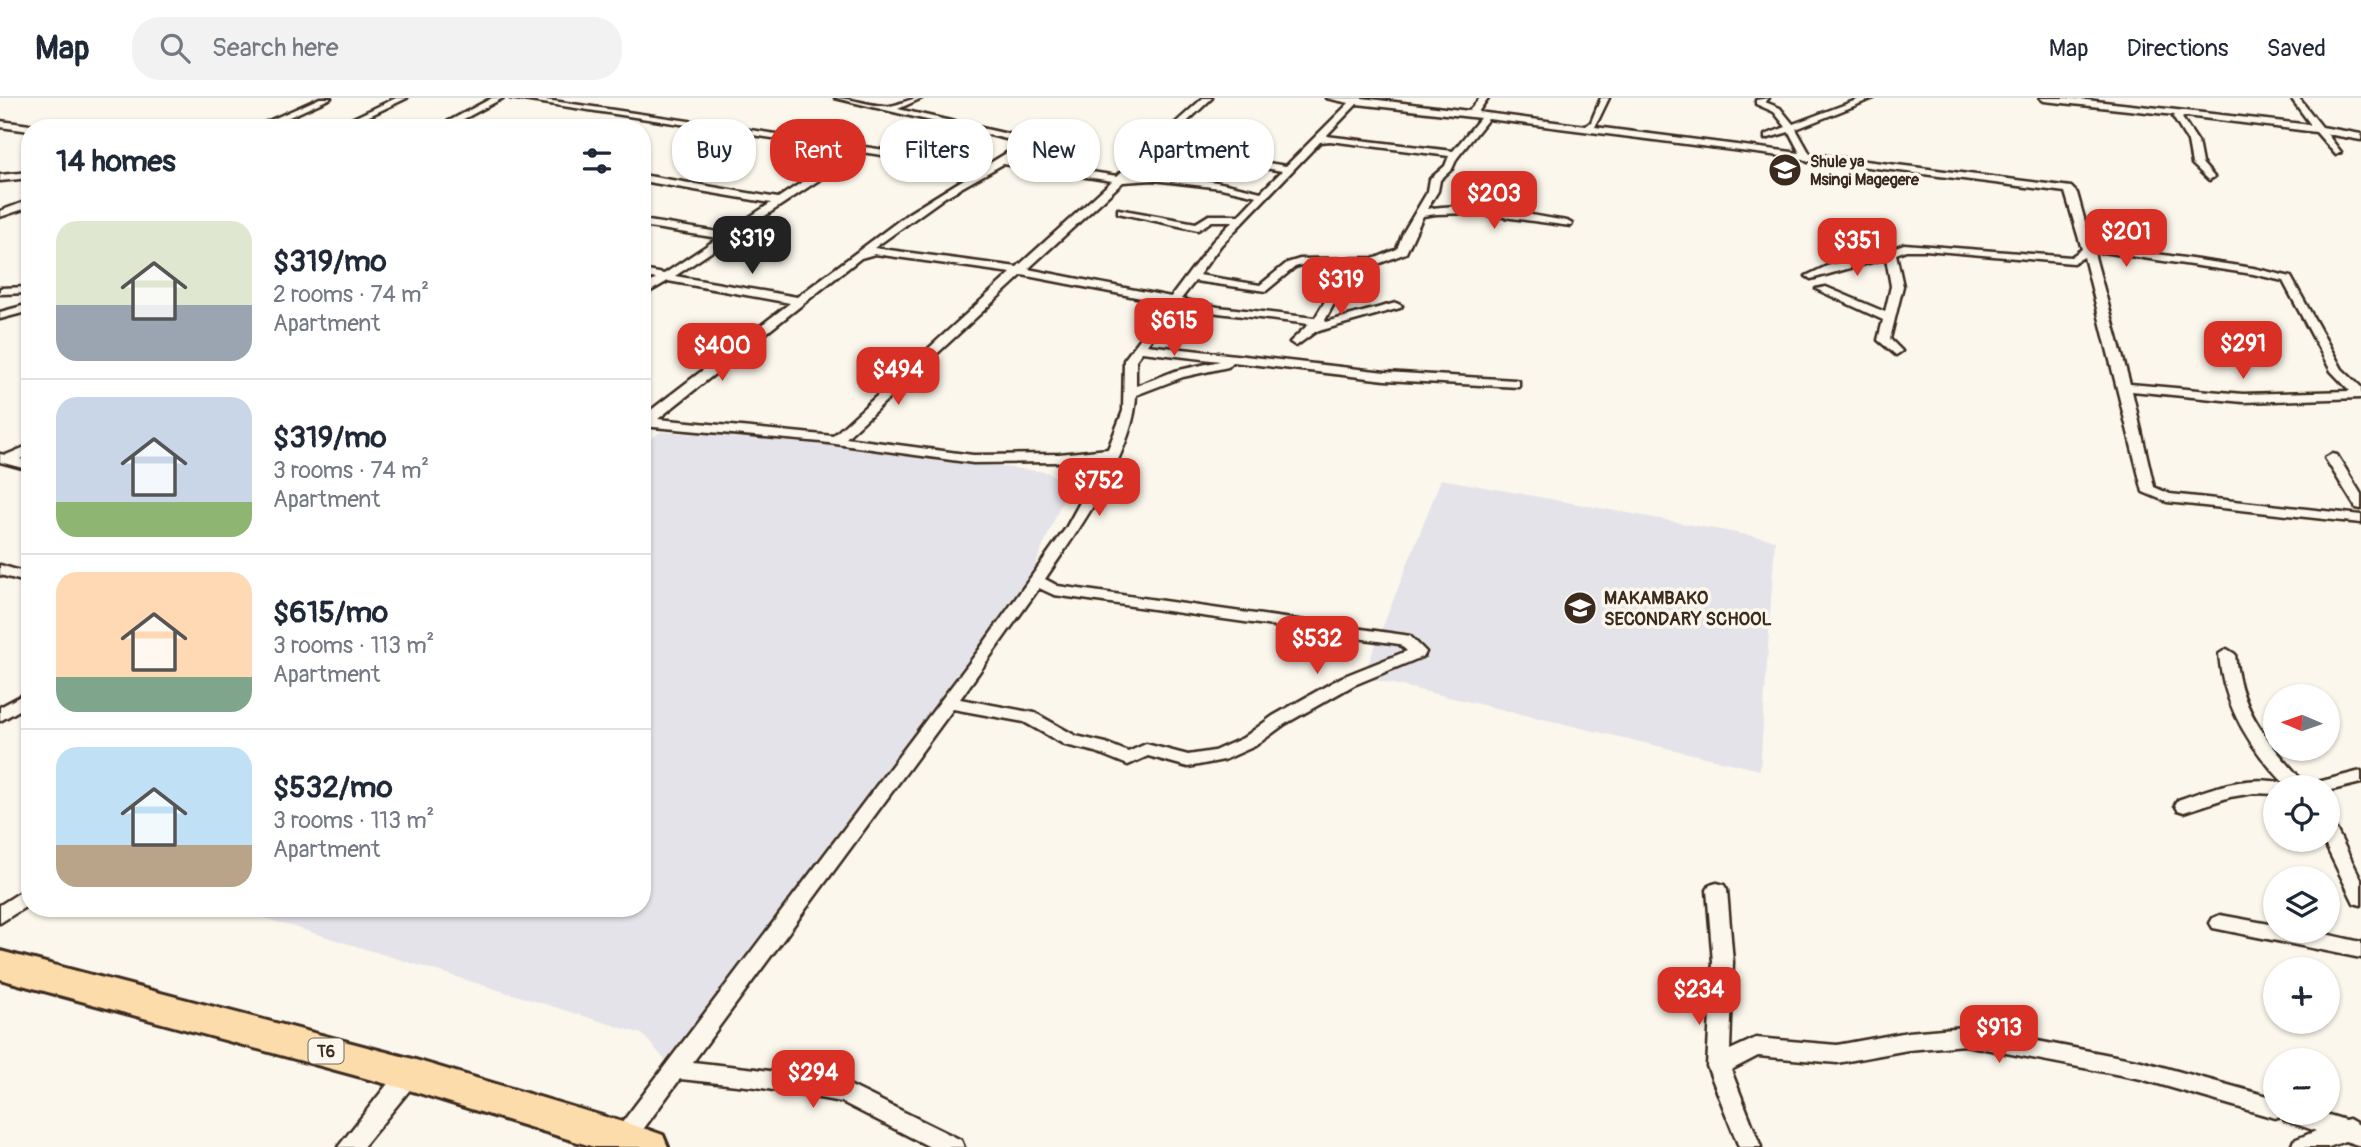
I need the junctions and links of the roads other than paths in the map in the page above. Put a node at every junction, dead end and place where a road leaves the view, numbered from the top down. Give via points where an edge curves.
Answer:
1 (327, 98) edge
2 (403, 98) edge
3 (499, 98) edge
4 (514, 98) edge
5 (839, 98) edge
6 (919, 98) edge
7 (1208, 98) edge
8 (1330, 98) edge
9 (1484, 98) edge
10 (1605, 98) edge
11 (1767, 98) edge
12 (1870, 98) edge
13 (2044, 98) edge
14 (2295, 98) edge
15 (1357, 100) edge
16 (888, 110) junction
17 (1777, 110) junction
18 (2186, 113) junction
19 (1479, 115) junction
20 (278, 119) edge
21 (356, 119) edge
22 (458, 119) edge
23 (1185, 119) edge
24 (3, 126) edge
25 (21, 127) edge
26 (1793, 127) junction
27 (2318, 128) junction
28 (1588, 129) junction
29 (770, 134) edge
30 (1768, 137) junction
31 (2361, 137) edge
32 (1315, 140) junction
33 (1752, 150) junction
34 (2336, 152) dead end
35 (1456, 154) junction
36 (1808, 159) junction
37 (1004, 161) junction
38 (993, 165) edge
39 (1274, 165) edge
40 (1288, 170) junction
41 (21, 176) edge
42 (2210, 177) dead end
43 (0, 178) edge
44 (1114, 179) edge
45 (651, 180) edge
46 (808, 182) edge
47 (962, 182) edge
48 (1114, 182) edge
49 (1197, 182) edge
50 (1263, 195) junction
51 (778, 201) junction
52 (21, 206) edge
53 (1122, 211) dead end
54 (0, 214) edge
55 (1420, 214) junction
56 (1242, 218) junction
57 (1567, 223) dead end
58 (651, 224) edge
59 (724, 236) junction
60 (2087, 251) junction
61 (1890, 253) junction
62 (858, 255) junction
63 (1357, 260) junction
64 (1019, 271) junction
65 (651, 274) edge
66 (667, 276) junction
67 (1811, 276) dead end
68 (1192, 277) junction
69 (651, 287) edge
70 (1822, 289) dead end
71 (21, 290) edge
72 (0, 291) edge
73 (799, 301) junction
74 (1173, 302) junction
75 (1396, 306) dead end
76 (21, 310) edge
77 (0, 316) edge
78 (1889, 318) junction
79 (1317, 326) junction
80 (1296, 342) dead end
81 (1140, 348) junction
82 (1896, 351) dead end
83 (1232, 358) junction
84 (1515, 384) dead end
85 (2125, 387) junction
86 (1129, 393) junction
87 (2360, 394) edge
88 (651, 417) edge
89 (651, 423) edge
90 (835, 441) junction
91 (21, 452) edge
92 (1113, 453) junction
93 (2332, 458) dead end
94 (4, 459) edge
95 (21, 464) edge
96 (2361, 505) edge
97 (2361, 519) edge
98 (0, 570) edge
99 (21, 576) edge
100 (1036, 580) junction
101 (2227, 654) dead end
102 (21, 702) edge
103 (947, 702) junction
104 (0, 715) edge
105 (2287, 775) edge
106 (2361, 777) edge
107 (2340, 782) edge
108 (2263, 786) edge
109 (2184, 805) dead end
110 (2338, 852) edge
111 (1717, 890) dead end
112 (2361, 898) edge
113 (21, 900) edge
114 (0, 915) edge
115 (2220, 923) dead end
116 (2361, 950) edge
117 (0, 965) edge
118 (1717, 1066) junction
119 (673, 1069) junction
120 (409, 1074) junction
121 (2263, 1105) edge
122 (2334, 1125) edge
123 (2355, 1131) edge
124 (636, 1143) edge
125 (349, 1147) edge
126 (953, 1147) edge
127 (1750, 1147) edge
128 (2302, 1147) edge

1 - 20 street
2 - 21 street
3 - 22 street
4 - 29 street
5 - 16 street
6 - 16 street
7 - 23 street
8 - 15 street
9 - 19 street
10 - 28 street
11 - 17 street
12 - 26 street
13 - 18 street
14 - 27 street
15 - 19 street
15 - 32 street
16 - 37 street via 1031,142
17 - 26 street
17 - 30 street
18 - 27 street
18 - 42 street via 2177,117 2193,142 2197,163
19 - 28 street
19 - 35 street
24 - 25 street
26 - 30 street
26 - 36 street
27 - 31 street
27 - 34 street
28 - 33 street
30 - 33 street
32 - 35 street
32 - 40 street
33 - 36 street
35 - 55 street via 1435,179
36 - 60 street via 2068,189
37 - 38 street
37 - 44 street
39 - 40 street
40 - 50 street
41 - 43 street
45 - 51 street
46 - 51 street
47 - 62 street
48 - 64 street
49 - 50 street
50 - 56 street
51 - 59 street
52 - 54 street
53 - 56 street via 1198,227 1209,218
55 - 57 street via 1458,210
55 - 63 street via 1402,251 1378,261
56 - 68 street
58 - 59 street
59 - 66 street
60 - 61 street via 2073,260 1925,247 1904,247
60 - 85 street
60 - 87 street via 2102,249 2287,279 2337,371
61 - 67 street via 1829,267
61 - 78 street via 1897,286
62 - 64 street via 875,251
62 - 73 street
63 - 68 street via 1290,265 1262,289
63 - 79 street via 1339,280
64 - 74 street
64 - 90 street
65 - 66 street
66 - 69 street
66 - 73 street
68 - 74 street
70 - 78 street
71 - 72 street
73 - 88 street
74 - 79 street
74 - 81 street
75 - 79 street
76 - 77 street
78 - 82 street via 1884,340
79 - 80 street
81 - 83 street
81 - 86 street via 1130,360
83 - 84 street via 1385,376
83 - 86 street
85 - 87 street via 2243,398
85 - 97 street via 2148,489 2167,498
86 - 92 street via 1129,411
89 - 90 street
90 - 92 street via 973,459
91 - 94 street
92 - 100 street via 1073,528
93 - 96 street
94 - 95 street
98 - 99 street
100 - 103 street
100 - 103 street via 1054,590 1404,640 1418,652 1348,681 1279,720 1249,743 1218,756 1188,761 1146,750 1128,759 1071,741 1029,717
101 - 105 street via 2227,679 2239,706
102 - 104 street
103 - 119 street
106 - 107 street
108 - 109 street via 2231,788
110 - 112 street
111 - 118 street via 1723,962
113 - 114 street
115 - 116 street
117 - 120 highway, T6
118 - 121 street via 1756,1047 1836,1054 1965,1036 2141,1070
118 - 127 street
119 - 124 street
119 - 126 street via 845,1093
120 - 124 highway, T6
120 - 125 street
122 - 123 street
123 - 128 street

